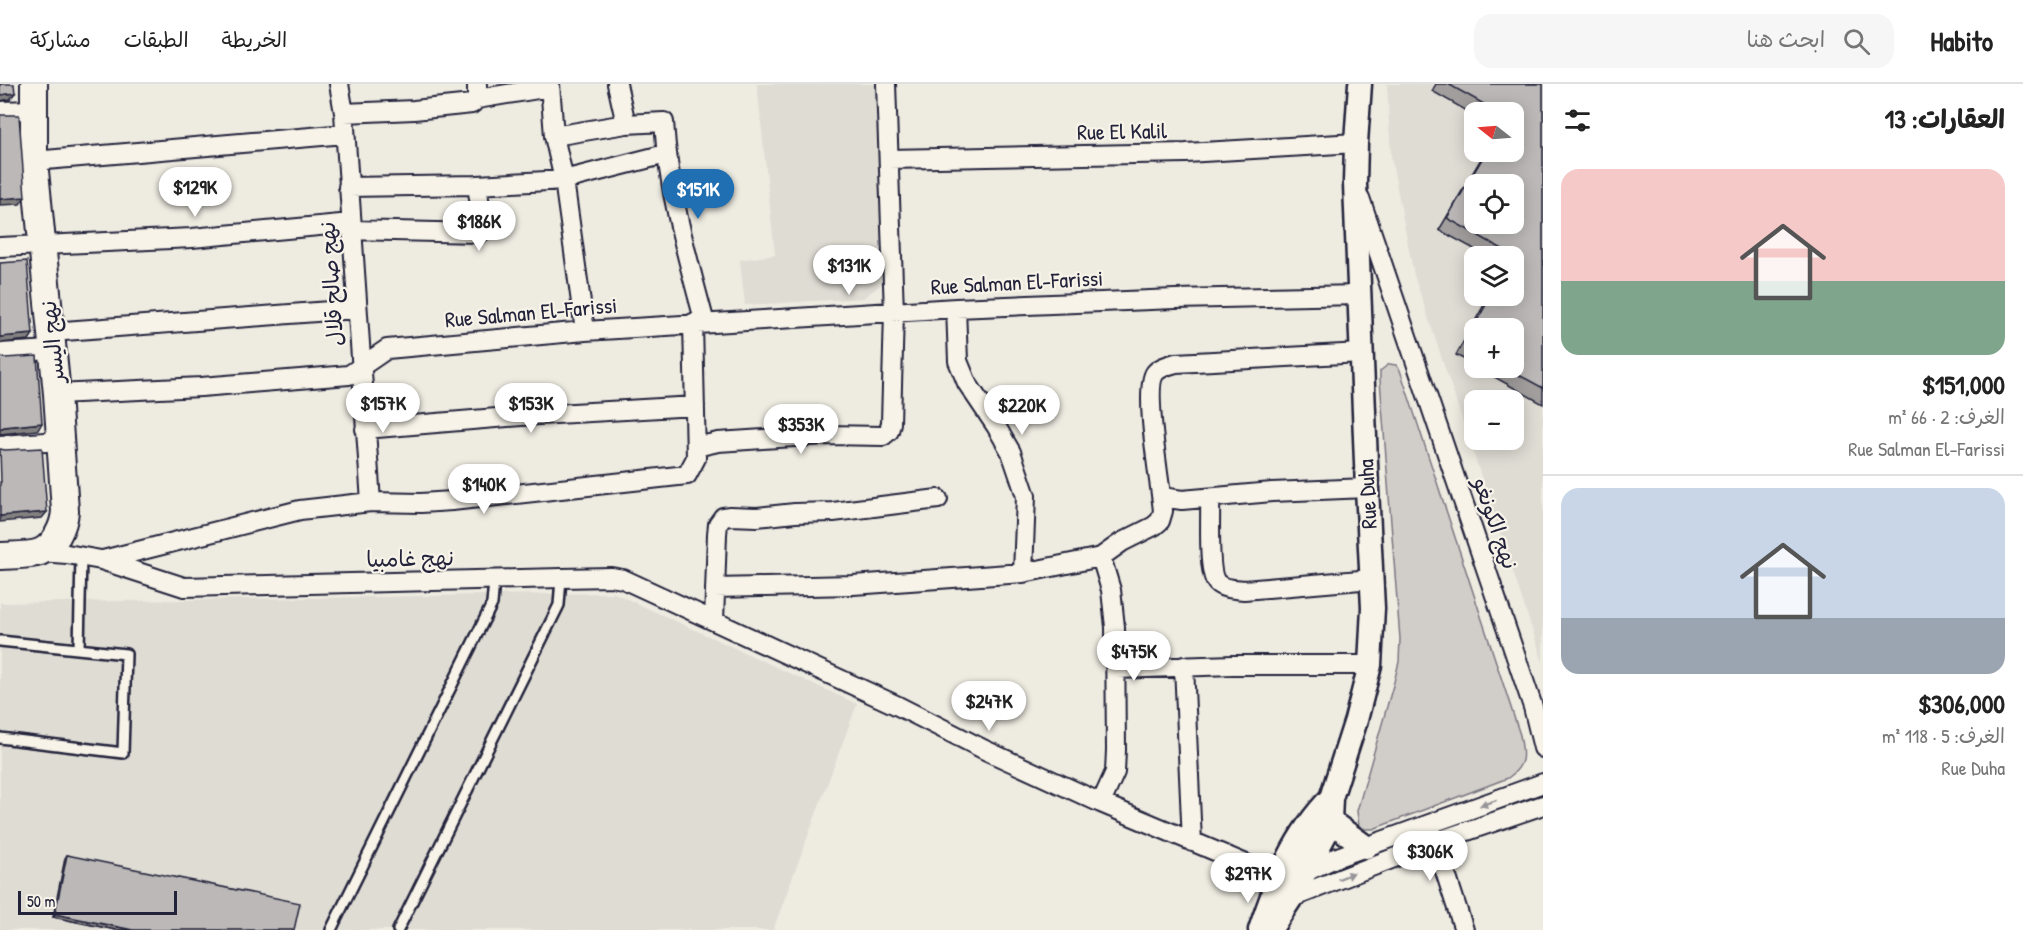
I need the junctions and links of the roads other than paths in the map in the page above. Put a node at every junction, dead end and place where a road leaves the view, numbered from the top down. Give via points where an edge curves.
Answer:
1 (34, 84) edge
2 (339, 84) edge
3 (617, 84) edge
4 (886, 84) edge
5 (1360, 84) edge
6 (550, 85) edge
7 (477, 91) edge
8 (33, 110) junction
9 (0, 111) edge
10 (344, 113) junction
11 (626, 124) junction
12 (345, 134) junction
13 (554, 136) junction
14 (1356, 143) junction
15 (666, 154) junction
16 (890, 159) junction
17 (34, 161) junction
18 (564, 180) junction
19 (1355, 184) junction
20 (477, 185) junction
21 (348, 188) junction
22 (351, 227) junction
23 (0, 247) edge
24 (43, 247) junction
25 (1360, 295) junction
26 (956, 308) junction
27 (356, 309) junction
28 (894, 312) junction
29 (699, 323) junction
30 (585, 331) junction
31 (52, 341) junction
32 (0, 353) edge
33 (1362, 353) junction
34 (361, 368) junction
35 (57, 394) junction
36 (695, 406) junction
37 (365, 429) junction
38 (61, 441) junction
39 (0, 445) edge
40 (696, 447) junction
41 (1367, 488) junction
42 (1162, 497) junction
43 (1210, 498) junction
44 (938, 499) dead end
45 (370, 502) junction
46 (40, 552) junction
47 (0, 556) edge
48 (81, 556) junction
49 (1101, 557) junction
50 (101, 560) junction
51 (1023, 573) junction
52 (561, 578) junction
53 (1372, 579) junction
54 (494, 581) junction
55 (715, 588) junction
56 (714, 621) junction
57 (0, 641) edge
58 (79, 649) junction
59 (1370, 665) junction
60 (1184, 666) junction
61 (1116, 669) junction
62 (1533, 707) junction
63 (1543, 724) edge
64 (0, 738) edge
65 (1543, 748) edge
66 (1543, 783) edge
67 (1101, 803) junction
68 (1543, 805) edge
69 (1330, 810) junction
70 (1429, 823) junction
71 (1192, 842) junction
72 (1436, 842) junction
73 (1366, 847) junction
74 (1253, 867) junction
75 (1294, 869) junction
76 (1282, 894) junction
77 (331, 930) edge
78 (398, 930) edge
79 (1260, 930) edge
80 (1270, 930) edge
81 (1464, 930) edge

1 - 8 main road, نهج اليسر
2 - 10 street, نهج صالح قلال
3 - 11 street
4 - 16 street
5 - 14 street, Rue Duha
6 - 7 street
6 - 13 street
7 - 10 street via 472,104
8 - 9 street
8 - 17 main road, نهج اليسر
10 - 12 street, نهج صالح قلال
11 - 13 street
11 - 15 street via 664,122
12 - 17 street
12 - 21 street, نهج صالح قلال
13 - 18 street
14 - 16 street, Rue El Kalil via 1186,153
14 - 19 street, Rue Duha
15 - 18 street
15 - 29 street
16 - 28 street
17 - 24 main road, نهج اليسر
18 - 20 street
18 - 30 street
19 - 25 street, Rue Duha
19 - 62 street, نهج الكونغو
20 - 21 street
20 - 22 street via 483,226 479,233
21 - 22 street, نهج صالح قلال
22 - 24 street
22 - 27 street, نهج صالح قلال
23 - 24 street
24 - 31 main road, نهج اليسر
25 - 26 street, Rue Salman El-Farissi
25 - 33 street, Rue Duha
26 - 28 street, Rue Salman El-Farissi
26 - 51 street via 962,372 1011,452 1026,496
27 - 31 street
27 - 34 street, نهج صالح قلال
28 - 29 street, Rue Salman El-Farissi
28 - 40 street via 891,423 883,436 826,435
29 - 30 street, Rue Salman El-Farissi
29 - 36 street
30 - 34 street, Rue Salman El-Farissi via 387,349
31 - 32 street
31 - 35 main road, نهج اليسر
33 - 41 street, Rue Duha
33 - 42 street via 1176,363 1155,373 1151,383
34 - 35 street via 349,375 326,377
34 - 37 street, نهج صالح قلال
35 - 38 main road, نهج اليسر
36 - 37 street
36 - 40 street
37 - 45 street, نهج صالح قلال
38 - 39 street
38 - 46 main road, نهج اليسر via 64,522 50,545
40 - 45 street via 696,458 687,475 452,501
41 - 43 street
41 - 53 street, Rue Duha
42 - 43 street
42 - 49 street via 1160,521
43 - 53 street via 1211,571 1217,583 1244,590
44 - 55 street via 833,512 723,517 718,524
45 - 50 street via 300,510
46 - 47 main road
46 - 48 street, نهج غامبيا
48 - 50 street, نهج غامبيا
48 - 58 lane
49 - 51 street
49 - 61 street via 1111,590
50 - 54 street, نهج غامبيا via 184,586
51 - 55 street via 853,585
52 - 54 street, نهج غامبيا
52 - 56 street, نهج غامبيا via 623,579
52 - 78 lane via 560,605
53 - 59 street, Rue Duha
54 - 77 lane via 492,604
55 - 56 street
56 - 67 street, نهج غامبيا
57 - 58 lane
58 - 64 lane via 126,654 123,753
59 - 60 street
59 - 69 street, Rue Duha
60 - 61 street
60 - 71 street
61 - 67 street via 1114,772
62 - 63 street, نهج الكونغو
62 - 65 street, نهج الكونغو
66 -> 70 street
67 - 71 street, نهج غامبيا
68 - 72 street
69 - 73 street
69 - 75 street, Rue Duha via 1308,823
70 - 72 street
70 - 73 street
71 - 74 street, نهج غامبيا
76 -> 72 street
72 - 81 street
73 - 75 street
74 - 75 street
74 - 76 street
75 - 76 street, Rue Duha
76 - 79 street
76 - 80 street

